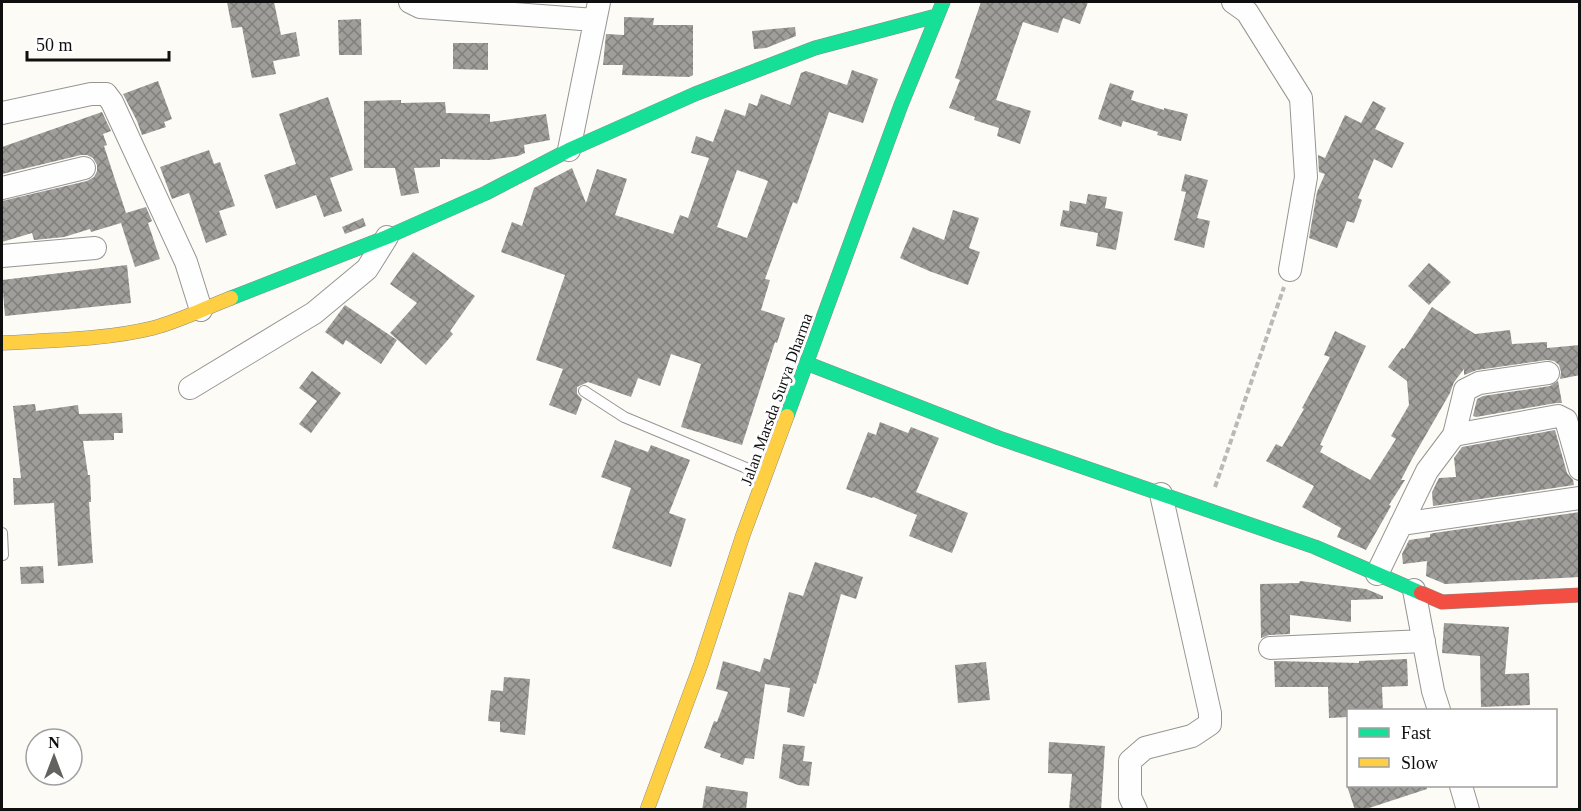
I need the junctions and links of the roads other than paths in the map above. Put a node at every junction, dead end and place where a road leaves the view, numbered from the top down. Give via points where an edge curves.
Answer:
1 (410, 2) edge
2 (943, 2) edge
3 (1233, 2) edge
4 (597, 11) edge
5 (936, 16) junction
6 (2, 113) edge
7 (569, 150) junction
8 (84, 168) dead end
9 (2, 188) edge
10 (387, 237) junction
11 (95, 248) dead end
12 (2, 256) edge
13 (1290, 270) road end
14 (201, 310) junction
15 (2, 343) edge
16 (806, 363) junction
17 (1548, 373) dead end
18 (190, 388) dead end
19 (584, 391) dead end
20 (1454, 435) junction
21 (1580, 469) edge
22 (766, 477) junction
23 (1161, 494) junction
24 (1580, 498) edge
25 (1401, 524) junction
26 (2, 533) edge
27 (3, 555) dead end
28 (1377, 574) junction
29 (1414, 590) junction
30 (1580, 595) edge
31 (1424, 641) junction
32 (1270, 648) dead end
33 (1439, 709) edge
34 (1461, 787) edge
35 (647, 810) edge
36 (1136, 810) edge
37 (1468, 810) edge

1 - 4 street via 420,7
2 - 5 main road, Jalan Marsda Surya Dharma
3 - 13 street via 1247,12 1301,98 1306,177
4 - 7 street
5 - 7 main road via 815,48 695,94
5 - 16 main road, Jalan Marsda Surya Dharma
6 - 14 street via 106,94 186,262
7 - 10 main road
8 - 9 street
10 - 14 main road
10 - 18 street via 367,269 314,313
11 - 12 street
14 - 15 main road via 159,327 117,334
16 - 22 main road, Jalan Marsda Surya Dharma
16 - 23 main road via 999,438
17 - 20 street via 1479,383 1465,390
19 - 22 lane via 624,417
20 - 21 street via 1558,416 1566,420
20 - 25 street via 1427,471
22 - 35 main road, Jalan Marsda Surya Dharma
23 - 28 main road via 1315,547
23 - 36 street via 1210,724 1192,736 1145,748 1130,761 1130,797
24 - 25 street
25 - 28 street
26 - 27 lane
28 - 29 main road
29 - 30 main road via 1442,602
29 - 31 street
31 - 32 street
31 - 33 street
34 - 37 street

